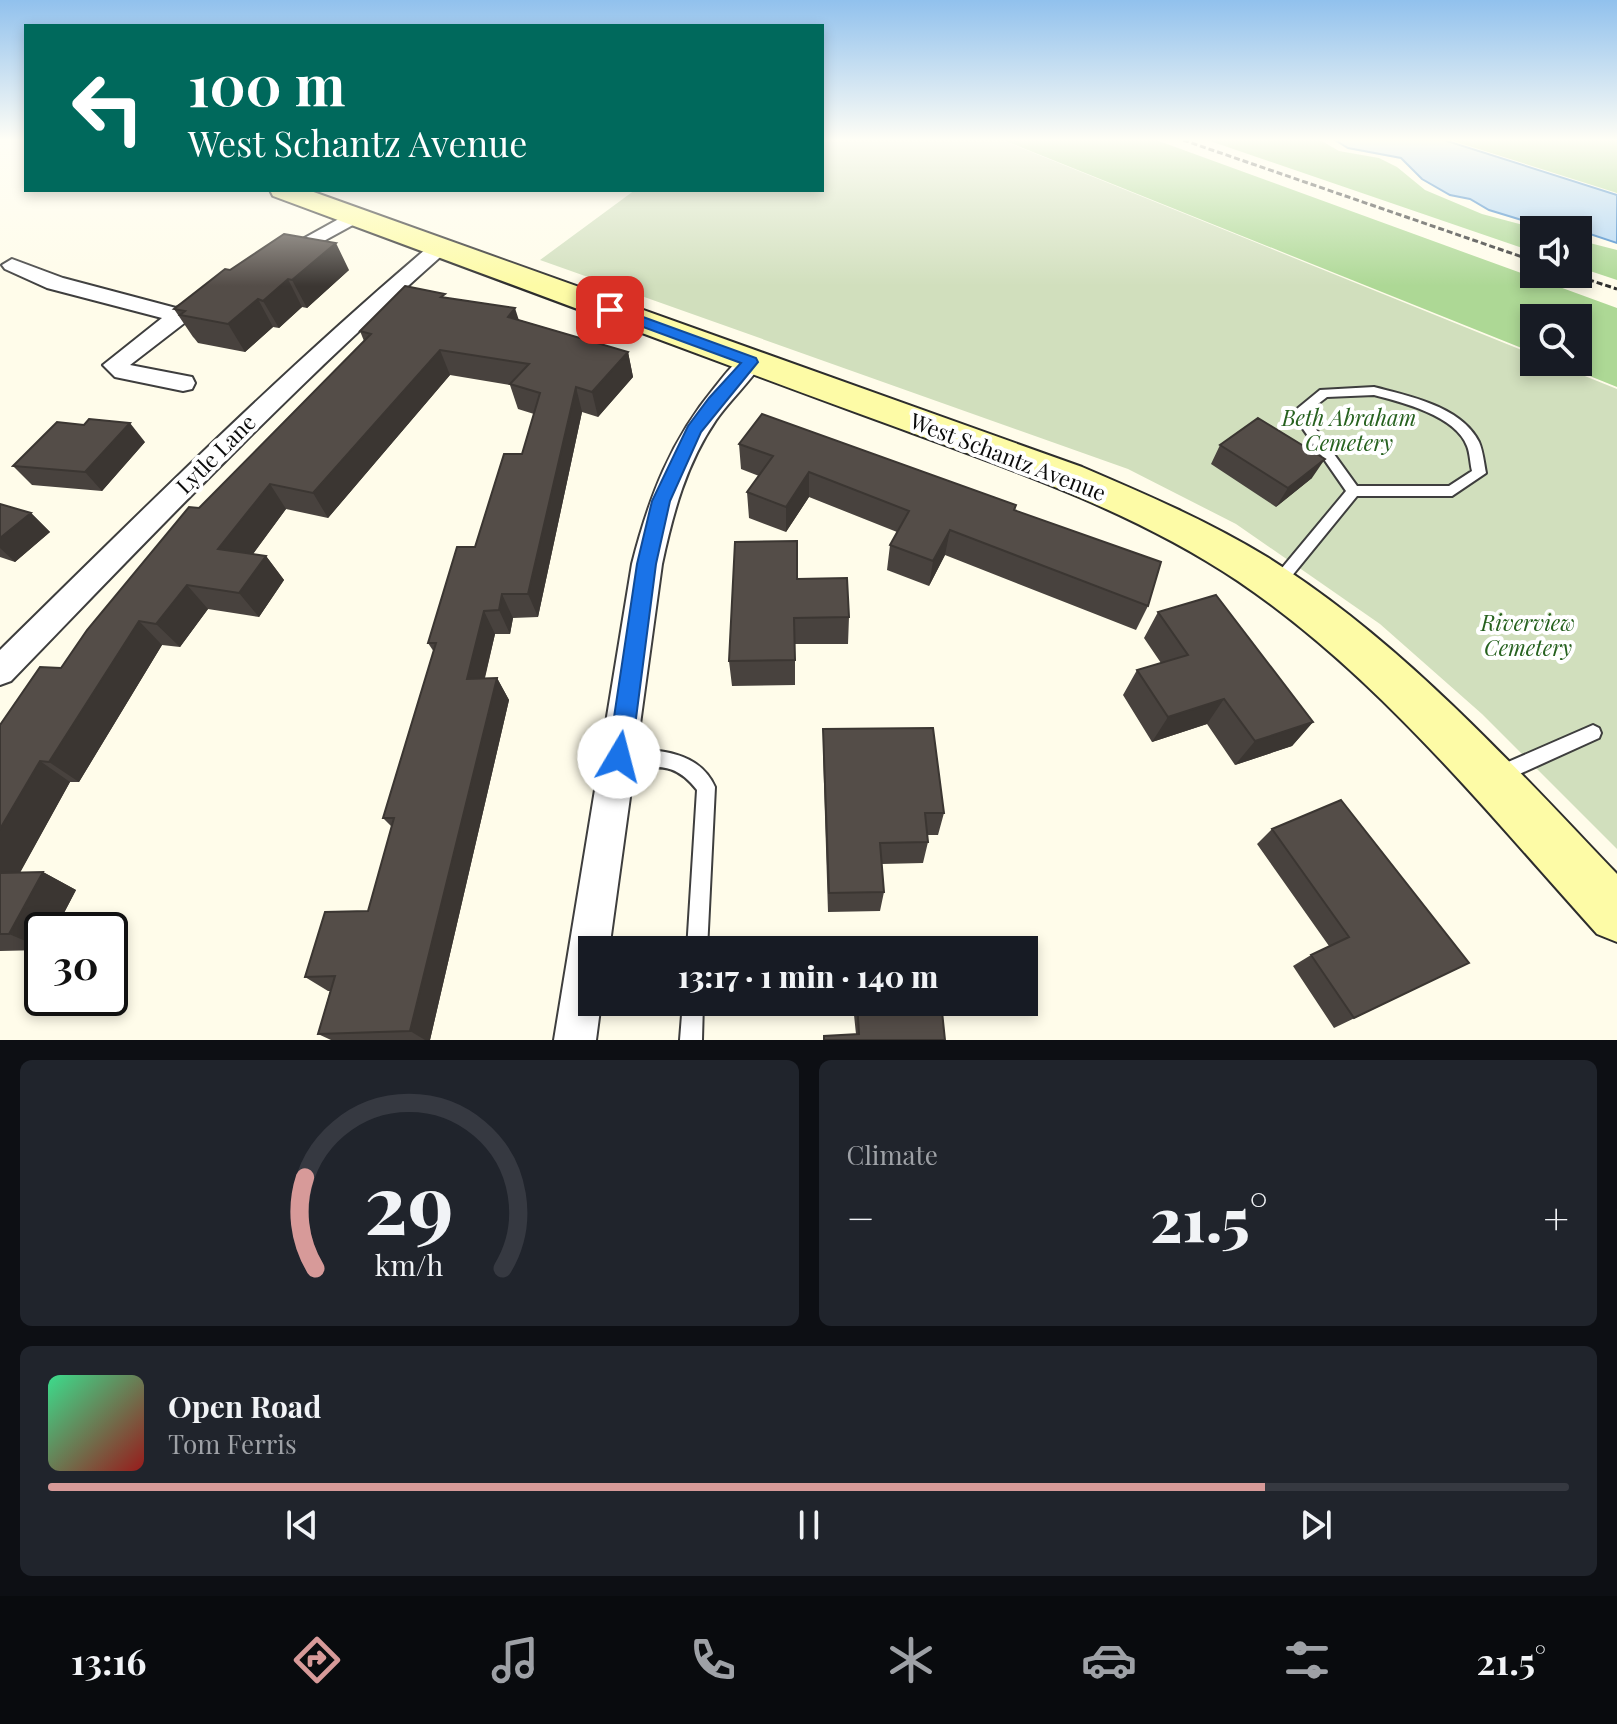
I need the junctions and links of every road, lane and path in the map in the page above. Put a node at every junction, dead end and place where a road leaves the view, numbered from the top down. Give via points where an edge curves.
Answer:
1 (1324, 189) edge
2 (289, 192) edge
3 (355, 216) junction
4 (440, 247) junction
5 (1520, 256) edge
6 (12, 265) dead end
7 (258, 271) edge
8 (1592, 281) edge
9 (233, 286) edge
10 (1617, 289) edge
11 (179, 316) junction
12 (751, 362) junction
13 (183, 383) dead end
14 (1353, 491) junction
15 (1276, 585) junction
16 (0, 671) edge
17 (1593, 733) dead end
18 (619, 757) junction
19 (1490, 779) junction
20 (1617, 914) edge
21 (698, 936) edge
22 (692, 1016) edge
23 (575, 1040) edge
24 (691, 1040) edge

1 - 5 path
2 - 3 main road, West Schantz Avenue
3 - 4 main road, West Schantz Avenue
3 - 7 street
4 - 12 main road, West Schantz Avenue
4 - 16 street, Lytle Lane via 239,430
6 - 11 street via 55,283
8 - 10 path
9 - 11 street
11 - 13 street via 115,365 123,372
12 - 15 main road, West Schantz Avenue via 1068,477 1151,513
12 - 18 street via 694,430 661,501
14 - 14 lane via 1298,413 1324,393 1374,391 1424,404 1460,427 1473,443 1479,473 1452,491
14 - 15 lane
15 - 19 main road, West Schantz Avenue via 1429,714
17 - 19 lane
18 - 21 lane via 676,760 693,768 706,787
18 - 23 street
19 - 20 main road, West Schantz Avenue
22 - 24 lane

